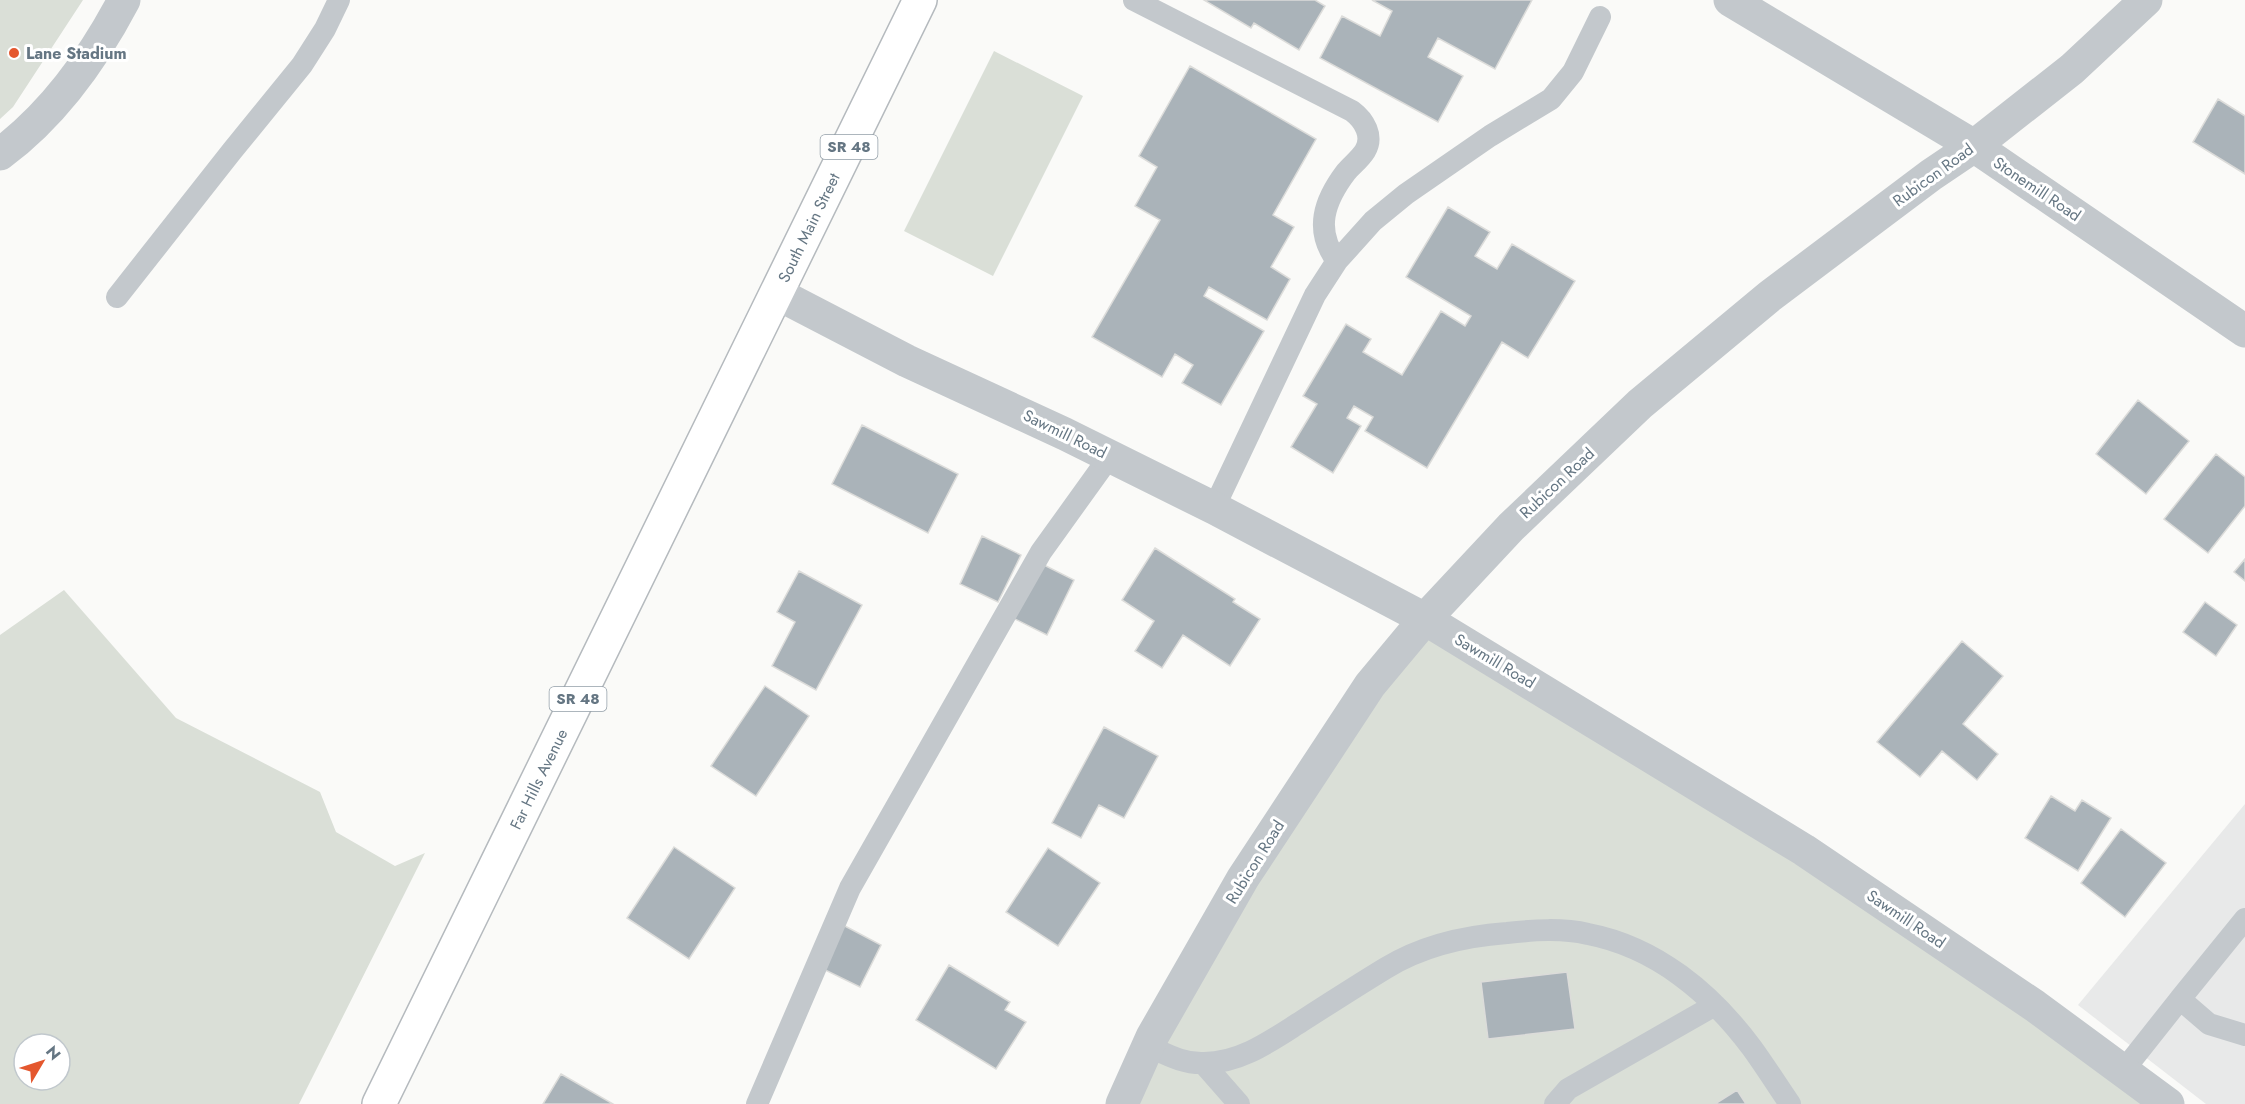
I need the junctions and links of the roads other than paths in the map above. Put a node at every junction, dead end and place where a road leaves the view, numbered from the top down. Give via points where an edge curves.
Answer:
1 (124, 0) edge
2 (339, 0) edge
3 (920, 0) edge
4 (1134, 0) edge
5 (1731, 0) edge
6 (2146, 0) edge
7 (1600, 17) dead end
8 (1974, 146) junction
9 (0, 154) edge
10 (1337, 261) junction
11 (778, 294) junction
12 (117, 297) dead end
13 (2245, 331) edge
14 (1110, 456) junction
15 (1214, 508) junction
16 (1425, 619) junction
17 (2245, 919) edge
18 (2180, 999) junction
19 (1715, 1005) junction
20 (2245, 1035) edge
21 (1148, 1046) junction
22 (1203, 1064) junction
23 (2123, 1071) junction
24 (379, 1104) edge
25 (757, 1104) edge
26 (1122, 1104) edge
27 (1239, 1104) edge
28 (1555, 1104) edge
29 (1790, 1104) edge
30 (2168, 1104) edge

1 - 9 street via 62,98
2 - 12 lane via 302,65
3 - 11 main road, South Main Street / SR 48
4 - 10 lane via 1362,119 1368,134 1366,150 1345,174 1326,207 1323,231 1327,248
5 - 8 street, Stonemill Road
6 - 8 street, Rubicon Road via 2072,69
7 - 10 lane via 1573,72 1551,99 1406,194 1373,221
8 - 13 street, Stonemill Road
8 - 16 street, Rubicon Road via 1770,296 1640,404 1510,527
10 - 15 lane via 1315,295
11 - 14 street, Sawmill Road via 907,361
11 - 24 main road, Far Hills Avenue / SR 48
14 - 15 street, Sawmill Road
14 - 25 lane via 1041,552 850,888
15 - 16 street, Sawmill Road
16 - 21 street, Rubicon Road via 1370,685 1243,878
16 - 23 street, Sawmill Road via 1804,850 2035,1006
17 - 18 lane
18 - 20 lane via 2209,1024
18 - 23 lane
19 - 22 lane via 1672,968 1633,947 1588,933 1542,929 1484,935 1428,948 1388,966 1265,1044 1233,1059
19 - 28 lane via 1568,1089
19 - 29 lane via 1752,1047
21 - 22 lane via 1174,1059
21 - 26 street, Rubicon Road
22 - 27 lane
23 - 30 street, Sawmill Road

